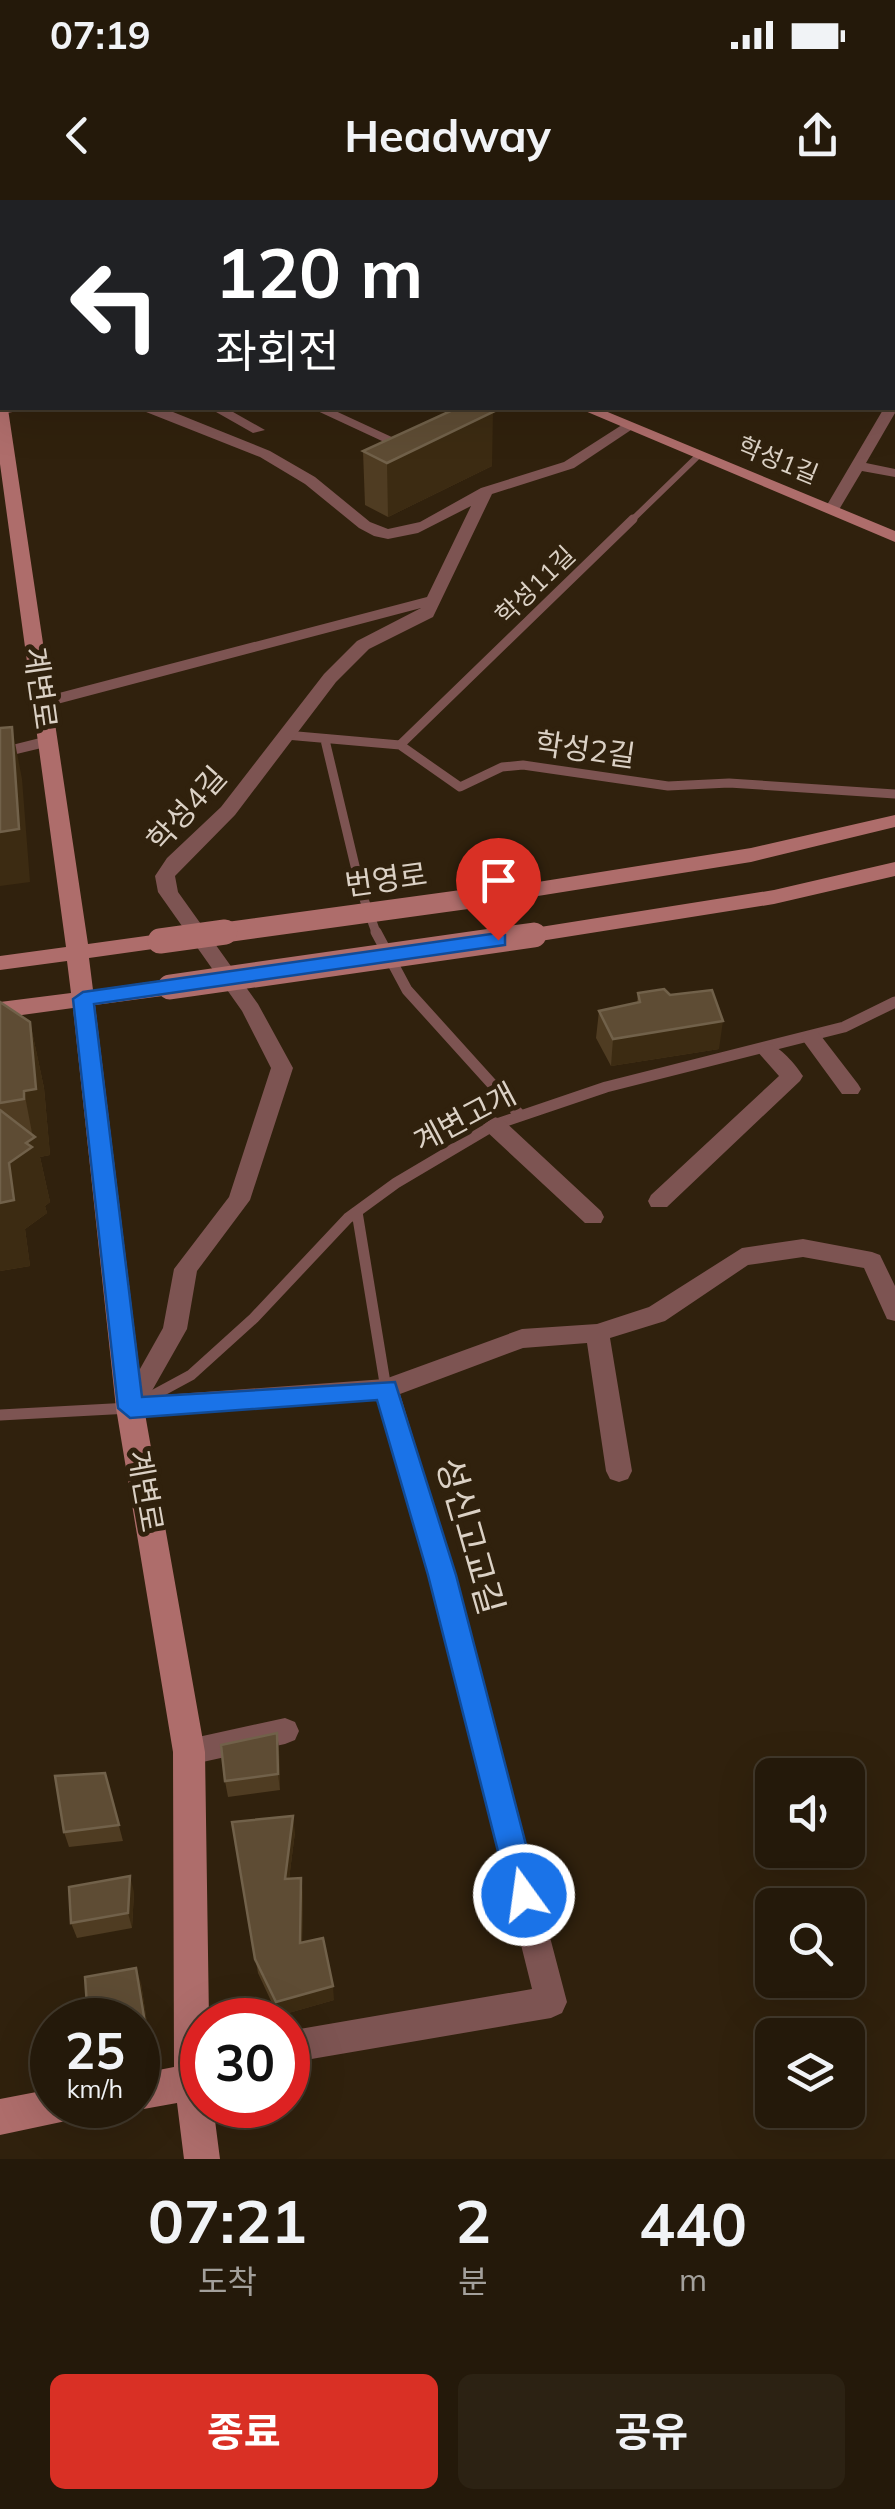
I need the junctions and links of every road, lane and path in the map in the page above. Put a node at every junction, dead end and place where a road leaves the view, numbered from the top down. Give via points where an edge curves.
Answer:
1 (0, 410) edge
2 (151, 410) edge
3 (220, 410) edge
4 (323, 410) edge
5 (591, 410) edge
6 (891, 410) edge
7 (630, 426) junction
8 (258, 430) dead end
9 (422, 454) edge
10 (699, 455) junction
11 (858, 466) junction
12 (895, 473) edge
13 (486, 491) junction
14 (832, 510) junction
15 (895, 536) edge
16 (435, 600) junction
17 (42, 703) junction
18 (286, 735) junction
19 (325, 740) junction
20 (48, 741) junction
21 (400, 744) junction
22 (0, 754) edge
23 (895, 794) edge
24 (895, 821) edge
25 (895, 869) edge
26 (77, 952) junction
27 (0, 963) edge
28 (83, 999) junction
29 (895, 1002) edge
30 (0, 1010) edge
31 (811, 1037) junction
32 (767, 1050) junction
33 (850, 1089) dead end
34 (520, 1115) junction
35 (494, 1125) junction
36 (659, 1201) dead end
37 (356, 1212) junction
38 (593, 1217) dead end
39 (895, 1312) edge
40 (597, 1333) junction
41 (386, 1389) junction
42 (130, 1408) junction
43 (0, 1415) edge
44 (618, 1471) dead end
45 (285, 1731) dead end
46 (189, 1752) junction
47 (196, 1998) edge
48 (310, 2043) edge
49 (30, 2112) edge
50 (0, 2117) edge
51 (200, 2128) edge
52 (202, 2159) edge

1 - 17 street, 계변로
2 - 13 street via 256,449 378,532 405,532
3 - 8 street
4 - 9 street
5 - 7 street, 학성1길
6 - 11 street
7 - 10 street, 학성1길
7 - 13 street via 569,465
10 - 14 street, 학성1길
10 - 21 lane, 학성11길
11 - 12 street
11 - 14 street
13 - 16 street, 학성4길
14 - 15 street, 학성1길
16 - 17 street
16 - 18 street, 학성4길 via 419,619 362,646
17 - 20 street, 계변로
18 - 19 lane
18 - 42 street, 학성4길 via 228,811 166,876 168,892 251,1009 282,1068 240,1200 186,1270 175,1329
19 - 21 lane
19 - 34 lane via 361,891 383,950 407,990
20 - 22 street
20 - 26 street, 계변로
21 - 23 lane, 학성2길 via 460,787 523,766 668,786 728,783
24 - 26 street, 번영로, bridge via 752,855
25 - 28 street, bridge via 774,897
26 - 27 street, 번영로
26 - 28 street, 계변로
28 - 30 street
28 - 42 street, 계변로
29 - 31 lane, 계변고개
31 - 32 lane, 계변고개
31 - 33 street
32 - 34 lane, 계변고개 via 606,1086
32 - 36 street via 792,1076
34 - 35 lane, 계변고개
35 - 37 lane, 계변고개
35 - 38 street
37 - 41 lane
37 - 42 lane, 계변고개 via 220,1349 190,1375
39 - 40 street via 872,1261 802,1248 742,1257 657,1314
40 - 41 street via 522,1338
40 - 44 street
41 - 42 street
41 - 48 street, 성신고교길 via 442,1575 552,2002
42 - 43 lane
42 - 46 street, 계변로
45 - 46 street
46 - 47 street, 계변로
49 - 50 street
51 - 52 street, 계변로

